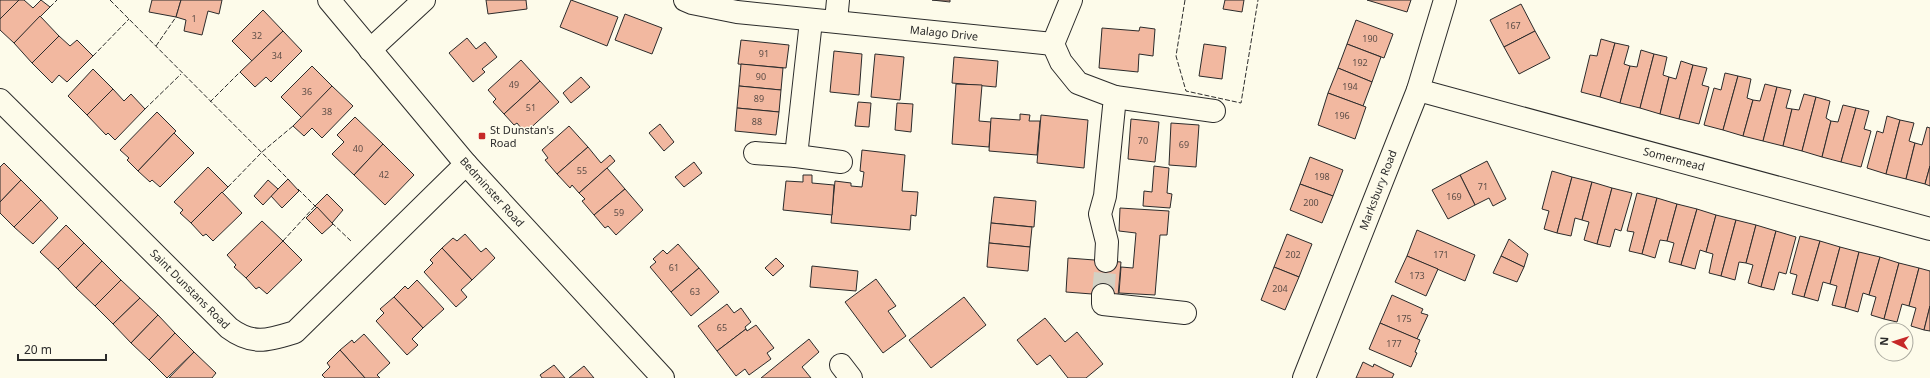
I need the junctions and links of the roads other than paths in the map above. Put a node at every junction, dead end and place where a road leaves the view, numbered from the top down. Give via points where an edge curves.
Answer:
1 (329, 0) edge
2 (424, 0) edge
3 (685, 0) edge
4 (1070, 0) edge
5 (1446, 0) edge
6 (738, 6) edge
7 (837, 10) edge
8 (811, 21) junction
9 (1053, 44) junction
10 (370, 50) junction
11 (1418, 90) junction
12 (1115, 97) junction
13 (0, 100) edge
14 (1214, 111) dead end
15 (755, 153) dead end
16 (796, 156) junction
17 (841, 162) dead end
18 (466, 164) junction
19 (1930, 229) edge
20 (1106, 261) tunnel mouth
21 (1103, 295) dead end
22 (1185, 313) dead end
23 (663, 378) edge
24 (1304, 378) edge

1 - 10 street, Bedminster Road
2 - 10 street
3 - 6 street, Malago Drive via 692,3
4 - 9 street
5 - 11 street, Marksbury Road
6 - 8 street, Malago Drive
7 - 8 street, Malago Drive
7 - 9 street, Malago Drive
8 - 16 street
9 - 12 street via 1061,62 1078,82
10 - 18 street, Bedminster Road
11 - 19 street, Somermead
11 - 24 street, Marksbury Road
12 - 14 street
12 - 20 street via 1105,196 1100,214 1107,242
13 - 18 street, Saint Dunstans Road via 229,328 241,337 257,340 295,332
15 - 16 street
16 - 17 street
18 - 23 street, Bedminster Road
21 - 22 street via 1103,304

